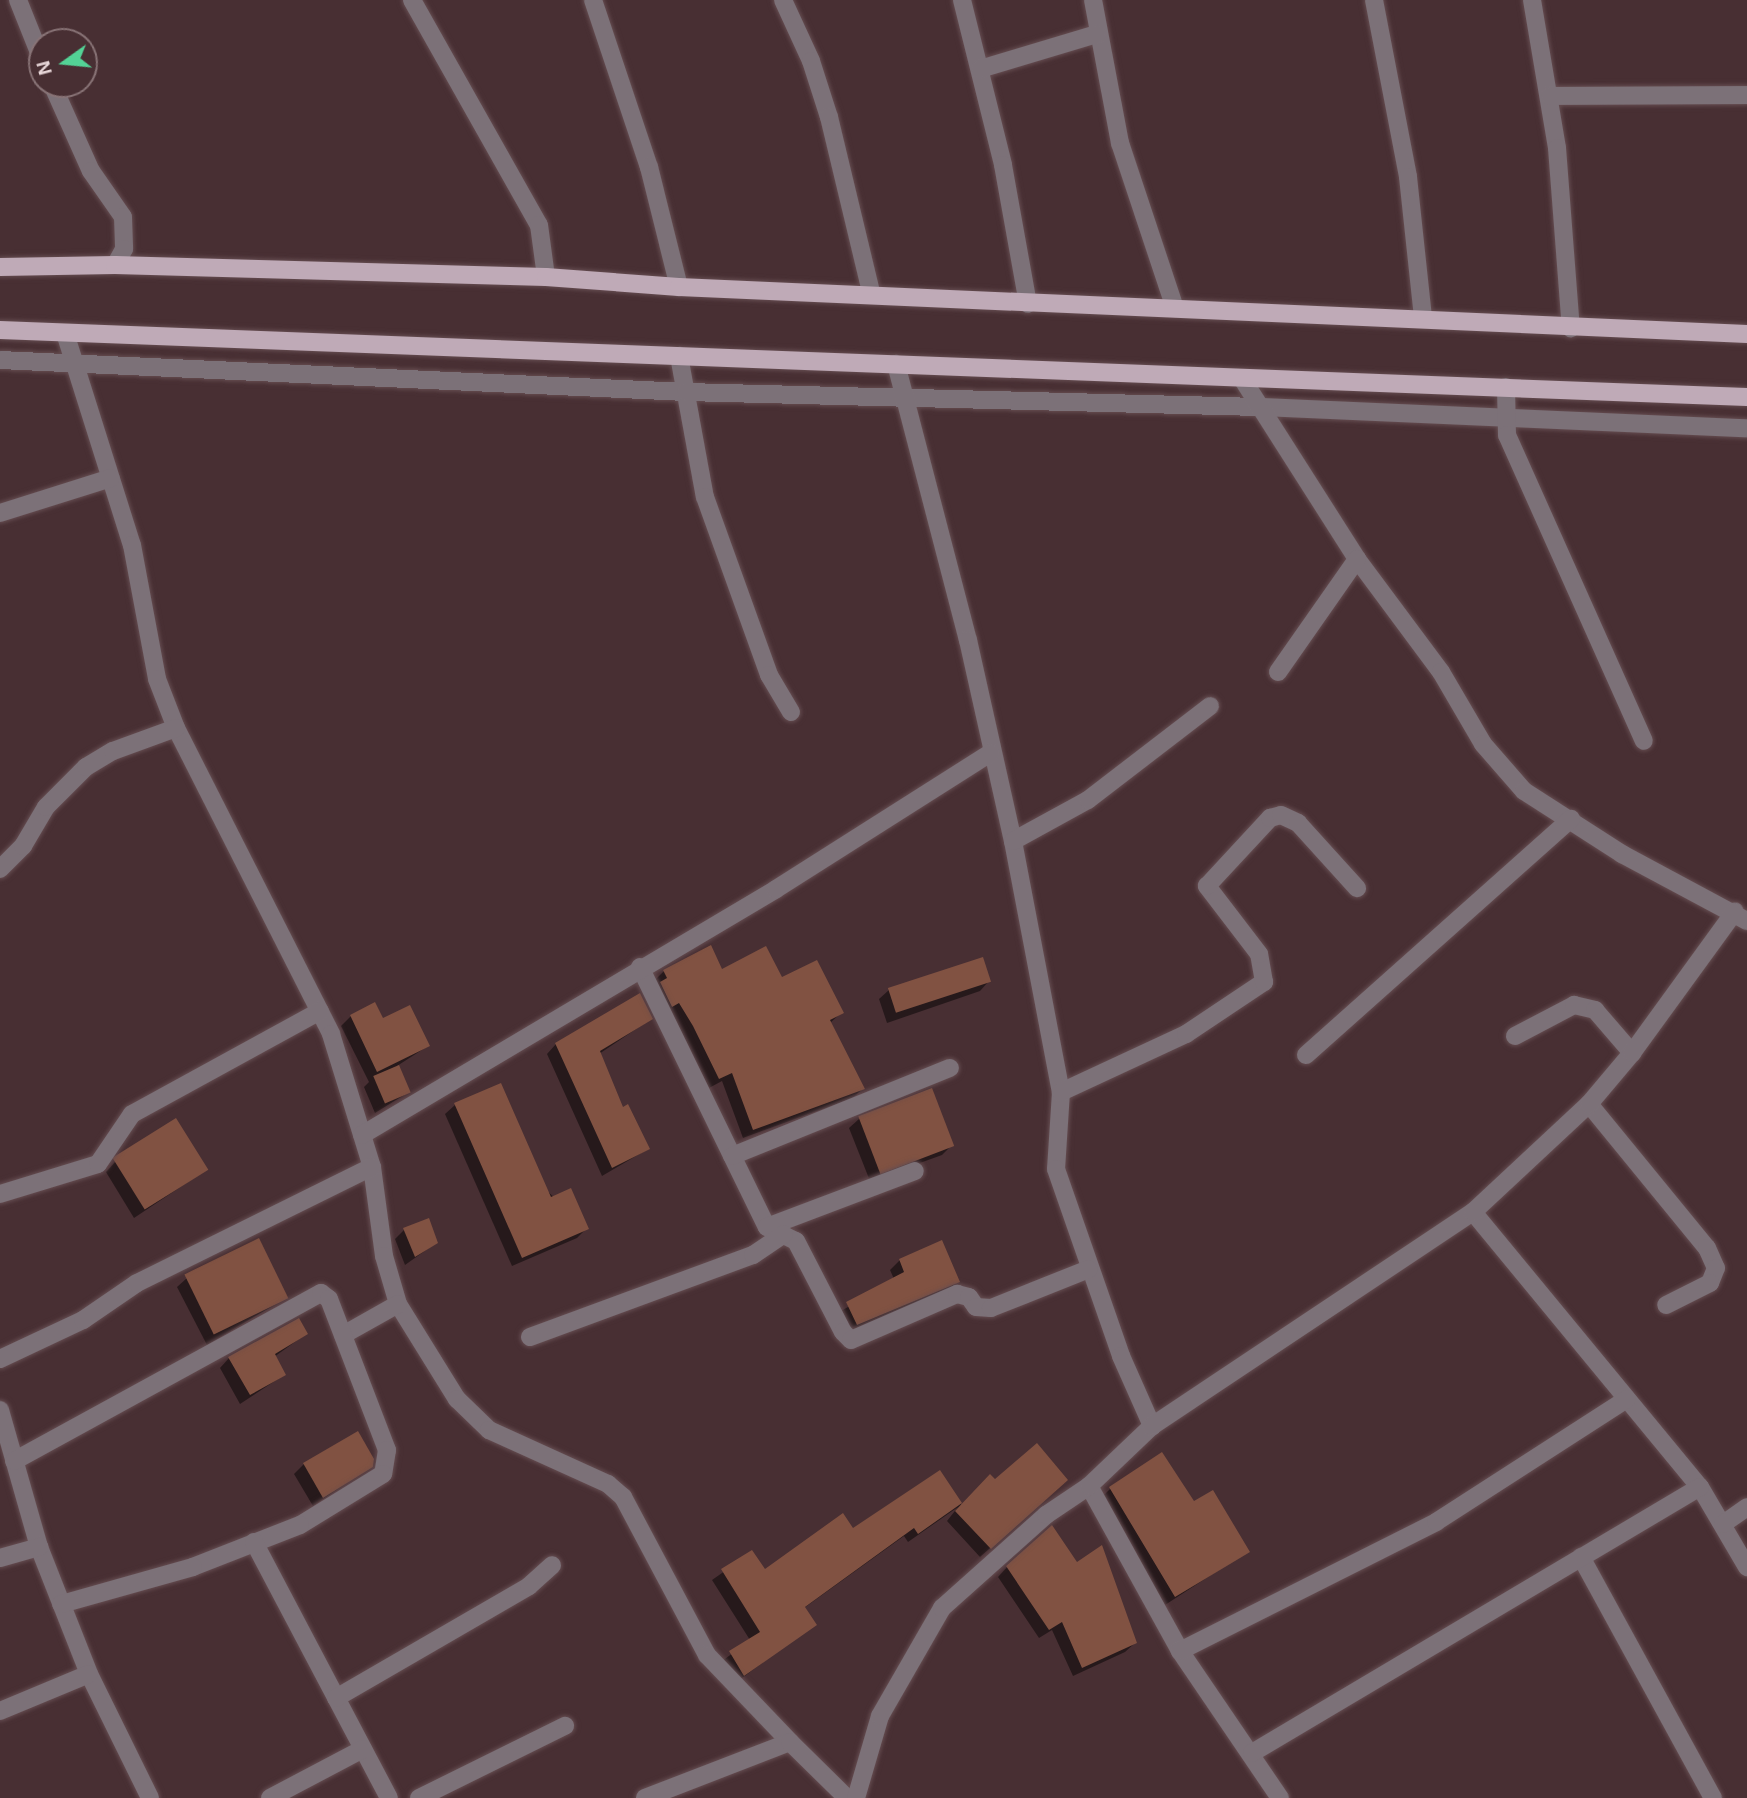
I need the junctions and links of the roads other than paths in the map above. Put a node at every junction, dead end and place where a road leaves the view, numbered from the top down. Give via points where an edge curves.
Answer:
1 (18, 0) edge
2 (412, 0) edge
3 (593, 0) edge
4 (783, 0) edge
5 (962, 0) edge
6 (1093, 0) edge
7 (1374, 0) edge
8 (1532, 0) edge
9 (29, 28) edge
10 (1097, 34) junction
11 (980, 69) junction
12 (1747, 95) edge
13 (1550, 96) junction
14 (58, 98) edge
15 (115, 265) junction
16 (0, 267) edge
17 (546, 277) junction
18 (679, 287) junction
19 (871, 292) junction
20 (1028, 304) junction
21 (1175, 308) junction
22 (1423, 317) junction
23 (1571, 328) junction
24 (0, 331) edge
25 (65, 333) junction
26 (1747, 334) edge
27 (679, 356) junction
28 (0, 360) edge
29 (75, 361) junction
30 (896, 364) junction
31 (1243, 380) junction
32 (1506, 387) junction
33 (686, 392) junction
34 (1747, 397) edge
35 (904, 398) junction
36 (1260, 407) junction
37 (1507, 417) junction
38 (1747, 428) edge
39 (111, 478) junction
40 (0, 513) edge
41 (1357, 559) junction
42 (1278, 672) dead end
43 (1210, 706) dead end
44 (790, 712) dead end
45 (176, 728) junction
46 (1644, 741) dead end
47 (990, 752) junction
48 (1572, 819) junction
49 (1013, 841) junction
50 (0, 869) edge
51 (1357, 888) dead end
52 (1741, 916) edge
53 (640, 967) junction
54 (320, 1011) junction
55 (1515, 1036) dead end
56 (1632, 1053) junction
57 (1306, 1055) dead end
58 (950, 1068) dead end
59 (1061, 1092) junction
60 (1589, 1104) junction
61 (362, 1135) junction
62 (732, 1156) junction
63 (372, 1167) junction
64 (915, 1171) dead end
65 (0, 1194) edge
66 (1473, 1212) junction
67 (767, 1227) junction
68 (784, 1234) junction
69 (1089, 1269) junction
70 (398, 1304) junction
71 (1667, 1305) dead end
72 (343, 1335) junction
73 (530, 1337) dead end
74 (0, 1359) edge
75 (1627, 1399) junction
76 (0, 1410) edge
77 (1152, 1426) junction
78 (14, 1461) junction
79 (1089, 1486) junction
80 (1700, 1487) junction
81 (1747, 1507) edge
82 (1723, 1524) junction
83 (254, 1542) junction
84 (39, 1547) junction
85 (1581, 1557) junction
86 (0, 1558) edge
87 (552, 1565) dead end
88 (1747, 1567) edge
89 (61, 1604) junction
90 (1180, 1651) junction
91 (89, 1674) junction
92 (336, 1698) junction
93 (0, 1711) edge
94 (565, 1726) dead end
95 (790, 1742) junction
96 (363, 1749) junction
97 (1252, 1753) junction
98 (143, 1796) edge
99 (270, 1798) edge
100 (389, 1798) edge
101 (419, 1798) edge
102 (645, 1798) edge
103 (847, 1798) edge
104 (856, 1798) edge
105 (1280, 1798) edge
106 (1713, 1798) edge

1 - 9 street
2 - 17 street via 539,225
3 - 18 street via 649,167
4 - 19 street via 811,61 829,117
5 - 11 street
6 - 10 street
7 - 22 street via 1408,177
8 - 13 street
10 - 11 street
10 - 21 street via 1120,143
11 - 20 street
12 - 13 street
13 - 23 street
14 - 15 street via 91,172 123,217 124,248
15 - 16 main road
15 - 17 main road
17 - 18 main road
18 - 19 main road
19 - 20 main road
20 - 21 main road
21 - 22 main road
22 - 23 main road
23 - 26 main road
24 - 25 main road
25 - 27 main road
25 - 29 street
27 - 30 main road
27 - 33 street
28 - 29 street
29 - 33 street
29 - 39 street
30 - 31 main road
30 - 35 street
31 - 32 main road
31 - 36 street
32 - 34 main road
32 - 37 street
33 - 35 street
33 - 44 street via 705,497 769,674
35 - 36 street
35 - 47 street via 968,640
36 - 37 street
36 - 41 street
37 - 38 street
37 - 46 street via 1507,435 1530,495
39 - 40 street
39 - 45 street via 132,545 157,680
41 - 42 street
41 - 48 street via 1441,672 1483,744 1524,791
43 - 49 street via 1088,800
45 - 50 street via 113,751 86,767 46,807 23,846
45 - 54 street
47 - 49 street
47 - 53 street via 776,889
48 - 52 street via 1622,855
48 - 57 street
49 - 59 street
51 - 59 street via 1298,823 1281,815 1270,818 1207,886 1259,954 1264,982 1186,1034
52 - 56 street
53 - 61 street
53 - 62 street
54 - 61 street
54 - 65 street via 132,1114 98,1164
55 - 56 street via 1574,1005 1595,1010
56 - 60 street
58 - 62 street
59 - 69 street via 1056,1169
60 - 66 street
60 - 71 street via 1707,1248 1716,1268 1710,1283
61 - 63 street
62 - 67 street
63 - 70 street via 384,1256
63 - 74 street via 137,1283 83,1320
64 - 67 street
66 - 75 street
66 - 77 street
67 - 68 street
68 - 69 street via 796,1241 851,1340 957,1294 969,1297 976,1307 991,1308
68 - 73 street via 742,1259
69 - 77 street
70 - 72 street
70 - 95 street via 457,1399 489,1430 608,1484 623,1497 706,1655
72 - 78 street via 329,1299 321,1293
72 - 83 street via 387,1450 383,1474 300,1525
75 - 80 street
75 - 90 street via 1436,1522
76 - 78 street
77 - 79 street
78 - 84 street
79 - 90 street
79 - 104 street via 1046,1515 942,1608 880,1716
80 - 82 street
80 - 85 street
81 - 82 street
82 - 88 street
83 - 89 street via 193,1567
83 - 92 street
84 - 86 street
84 - 89 street
85 - 97 street
85 - 106 street
87 - 92 street via 529,1586
89 - 91 street
90 - 97 street
91 - 93 street
91 - 98 street
92 - 96 street
94 - 101 street
95 - 102 street
95 - 103 street
96 - 99 street
96 - 100 street
97 - 105 street

